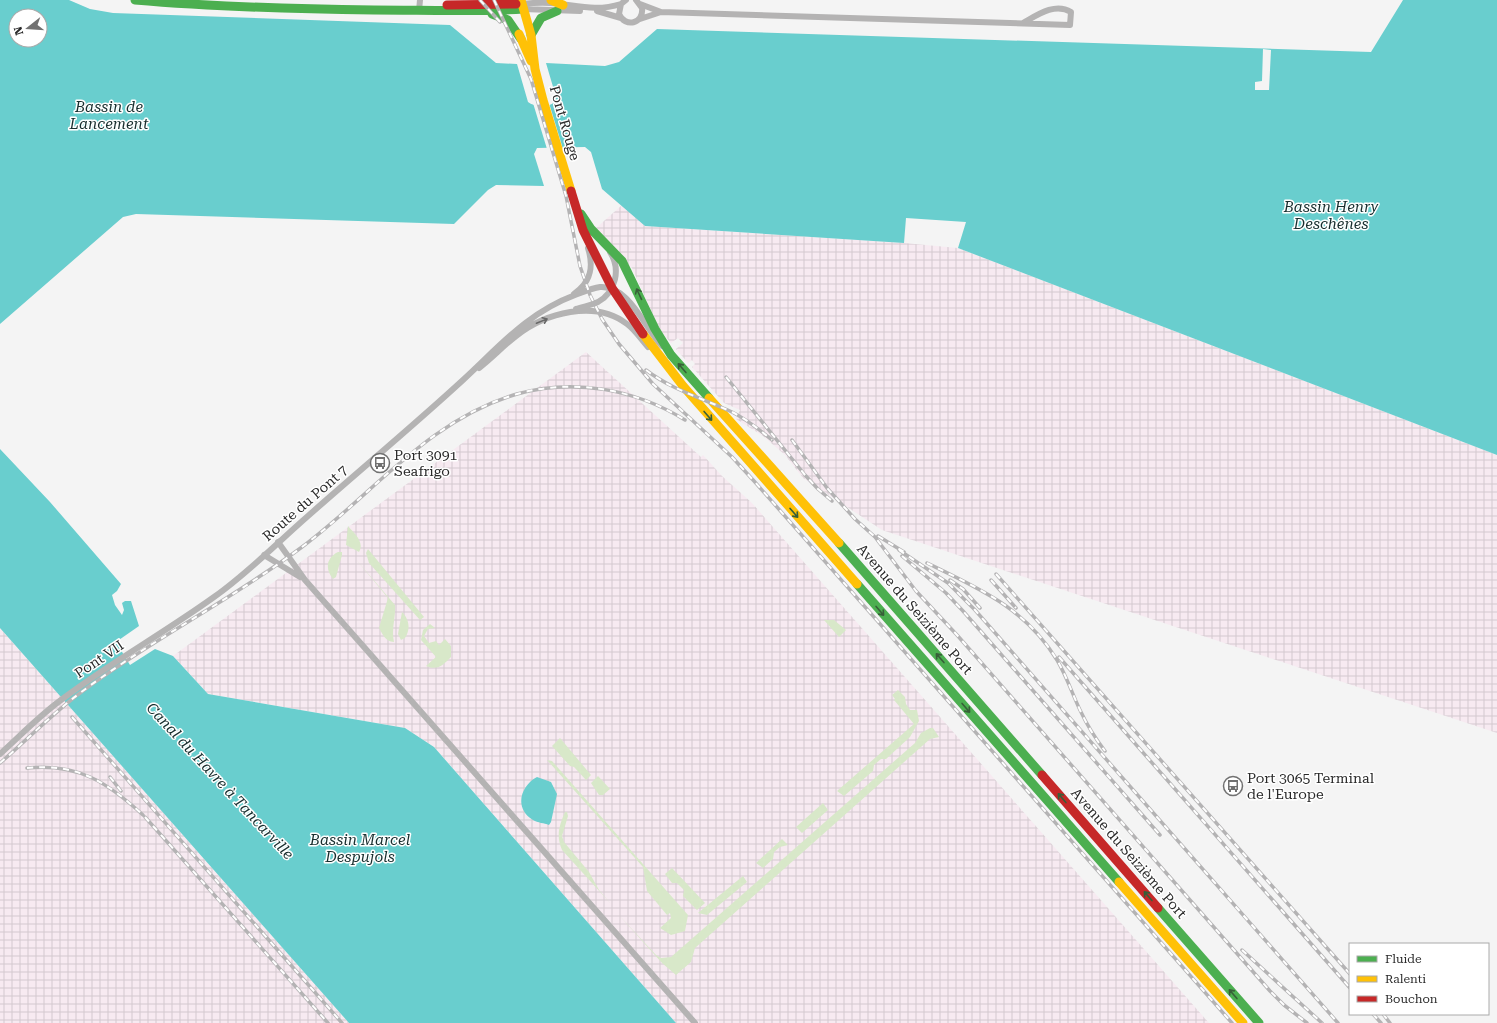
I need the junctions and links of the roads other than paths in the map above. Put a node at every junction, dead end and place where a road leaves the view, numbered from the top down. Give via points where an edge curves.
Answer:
1 (135, 0) edge
2 (477, 0) edge
3 (551, 0) edge
4 (623, 2) edge
5 (638, 2) edge
6 (465, 4) junction
7 (515, 4) edge
8 (422, 7) edge
9 (560, 8) junction
10 (661, 12) junction
11 (621, 18) junction
12 (640, 19) junction
13 (1023, 23) junction
14 (530, 35) junction
15 (521, 39) junction
16 (535, 69) junction
17 (568, 183) joint
18 (573, 198) junction
19 (578, 218) junction
20 (602, 241) junction
21 (612, 288) junction
22 (568, 298) junction
23 (564, 314) junction
24 (671, 355) junction
25 (466, 377) junction
26 (683, 386) junction
27 (278, 542) junction
28 (264, 555) junction
29 (305, 580) junction
30 (153, 637) joint
31 (0, 754) edge
32 (695, 1023) edge
33 (1243, 1023) edge
34 (1259, 1023) edge

1 - 8 main road via 198,5 400,10
2 - 6 main road
3 - 9 main road
4 - 9 street via 609,8
4 - 11 street via 619,9
5 - 10 street
5 - 12 street via 643,12
6 - 7 main road
6 - 8 main road
7 - 8 main road via 491,11
7 - 9 street
7 - 14 main road
7 - 15 main road via 513,19
8 - 15 main road via 500,15 508,20
9 - 11 street via 598,11
9 - 14 main road via 541,18
10 - 12 street
10 - 13 street
11 - 12 street via 630,23
13 - 13 street via 1047,10 1064,8 1071,12 1070,25
14 - 16 main road
15 - 16 main road
16 - 17 main road, Pont Rouge
17 - 18 main road, Avenue du Seizième Port
18 - 19 main road, Avenue du Seizième Port
18 - 20 main road, Avenue du Seizième Port via 589,226
19 - 21 main road, Avenue du Seizième Port
19 - 22 street via 590,253 592,271 586,283
20 - 21 street via 616,264
24 -> 20 main road, Avenue du Seizième Port via 655,329 628,270
21 - 22 street via 595,288
21 - 23 street via 598,302
21 - 24 street via 625,296 654,337
21 - 26 main road, Avenue du Seizième Port via 635,324
22 - 25 street via 522,325
25 -> 23 street via 530,326
23 - 26 street via 594,311 627,324
34 -> 24 main road, Avenue du Seizième Port
25 - 27 street, Route du Pont 7
26 -> 33 main road, Avenue du Seizième Port
27 - 28 street, Route du Pont 7
27 - 29 street
28 - 29 street
28 - 30 street, Route du Pont 7 via 215,596
29 - 32 street
30 - 31 street, Pont VII via 59,701

